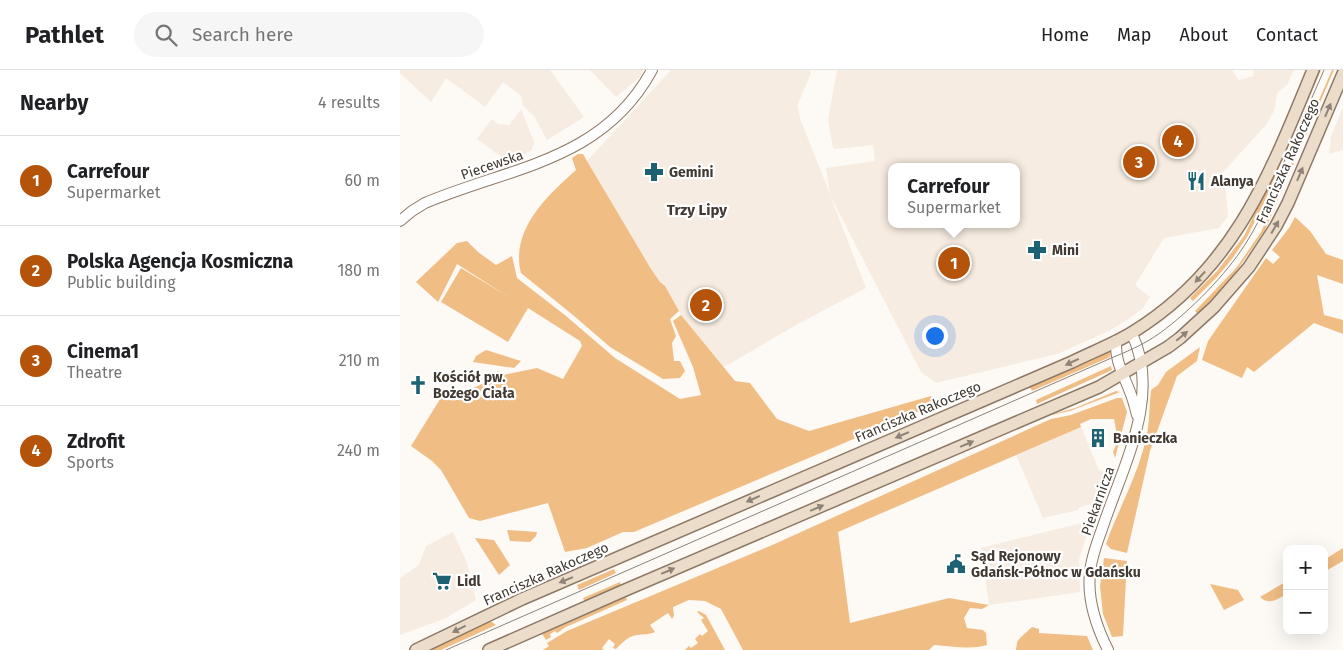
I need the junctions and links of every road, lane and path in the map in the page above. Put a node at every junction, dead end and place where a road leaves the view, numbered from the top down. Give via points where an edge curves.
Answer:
1 (652, 70) edge
2 (1314, 70) edge
3 (1343, 74) edge
4 (400, 221) edge
5 (1132, 334) junction
6 (1116, 341) junction
7 (1142, 363) junction
8 (1122, 375) junction
9 (1138, 418) junction
10 (416, 650) edge
11 (489, 650) edge
12 (1108, 650) edge

1 - 4 street, Piecewska via 623,110 579,144 540,164 425,203
2 -> 5 main road, Franciszka Rakoczego via 1257,198 1231,240 1191,287
7 -> 3 main road, Franciszka Rakoczego via 1197,323 1237,282 1261,251 1288,203
5 - 6 main road, Franciszka Rakoczego
5 - 7 street, Piekarnicza
6 - 8 street via 1116,356
6 -> 10 main road, Franciszka Rakoczego via 1028,382 522,599
7 - 8 main road, Franciszka Rakoczego
7 - 9 street, Piekarnicza via 1143,384
8 - 9 street
11 -> 8 main road, Franciszka Rakoczego
9 - 12 street, Piekarnicza via 1130,452 1098,539 1090,571 1094,614

